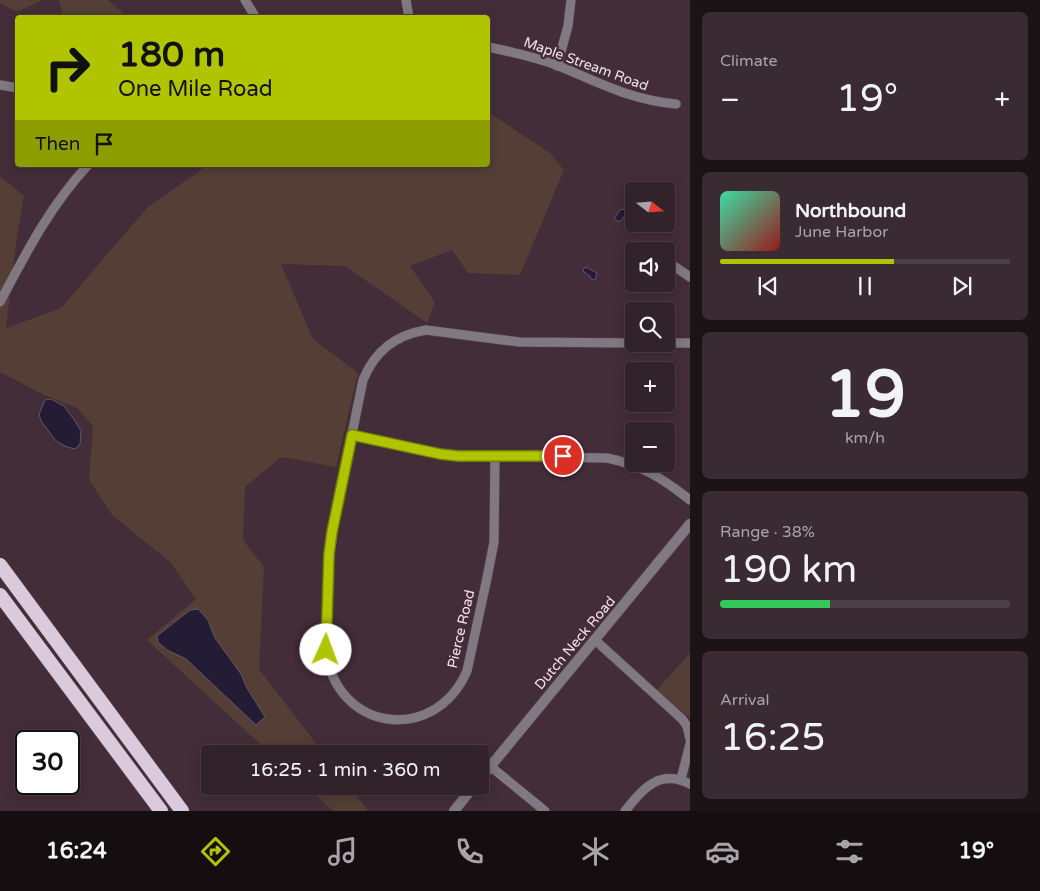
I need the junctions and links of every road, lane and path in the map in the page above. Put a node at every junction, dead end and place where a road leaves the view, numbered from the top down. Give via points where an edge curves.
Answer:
1 (245, 0) edge
2 (406, 0) edge
3 (571, 0) edge
4 (254, 15) edge
5 (408, 15) edge
6 (490, 47) edge
7 (557, 66) junction
8 (0, 85) edge
9 (15, 88) edge
10 (676, 104) dead end
11 (86, 167) edge
12 (675, 267) edge
13 (690, 277) edge
14 (0, 302) edge
15 (625, 343) edge
16 (675, 343) edge
17 (690, 343) edge
18 (352, 435) junction
19 (495, 456) junction
20 (690, 500) edge
21 (690, 524) edge
22 (0, 565) edge
23 (0, 595) edge
24 (595, 640) junction
25 (74, 665) junction
26 (60, 674) junction
27 (690, 739) edge
28 (690, 744) edge
29 (490, 766) joint
30 (681, 779) junction
31 (690, 784) edge
32 (467, 795) edge
33 (161, 811) edge
34 (182, 811) edge
35 (454, 811) edge
36 (545, 811) edge
37 (625, 811) edge

1 - 4 street
2 - 5 street
3 - 7 street
6 - 7 street, Maple Stream Road
7 - 10 street, Maple Stream Road via 640,99
8 - 9 street
11 - 14 street via 46,217
12 - 13 street
15 - 18 street, Pierce Road via 519,342 437,330 414,332 392,342 374,359 363,380
16 - 17 street
18 - 19 street via 440,454
18 - 19 street, Pierce Road via 331,540 327,663 336,685 352,704 364,712 387,719 411,719 432,711 457,690 467,671 494,542
19 - 20 street via 597,457 623,461 654,474
21 - 24 street, Dutch Neck Road
22 - 25 highway
23 - 26 highway
24 - 27 street via 682,719
24 - 29 street, Dutch Neck Road
25 - 26 street
25 - 34 highway
26 - 33 highway
28 - 30 street
29 - 36 street
30 - 31 street
30 - 37 street via 665,778 652,783
32 - 35 street

